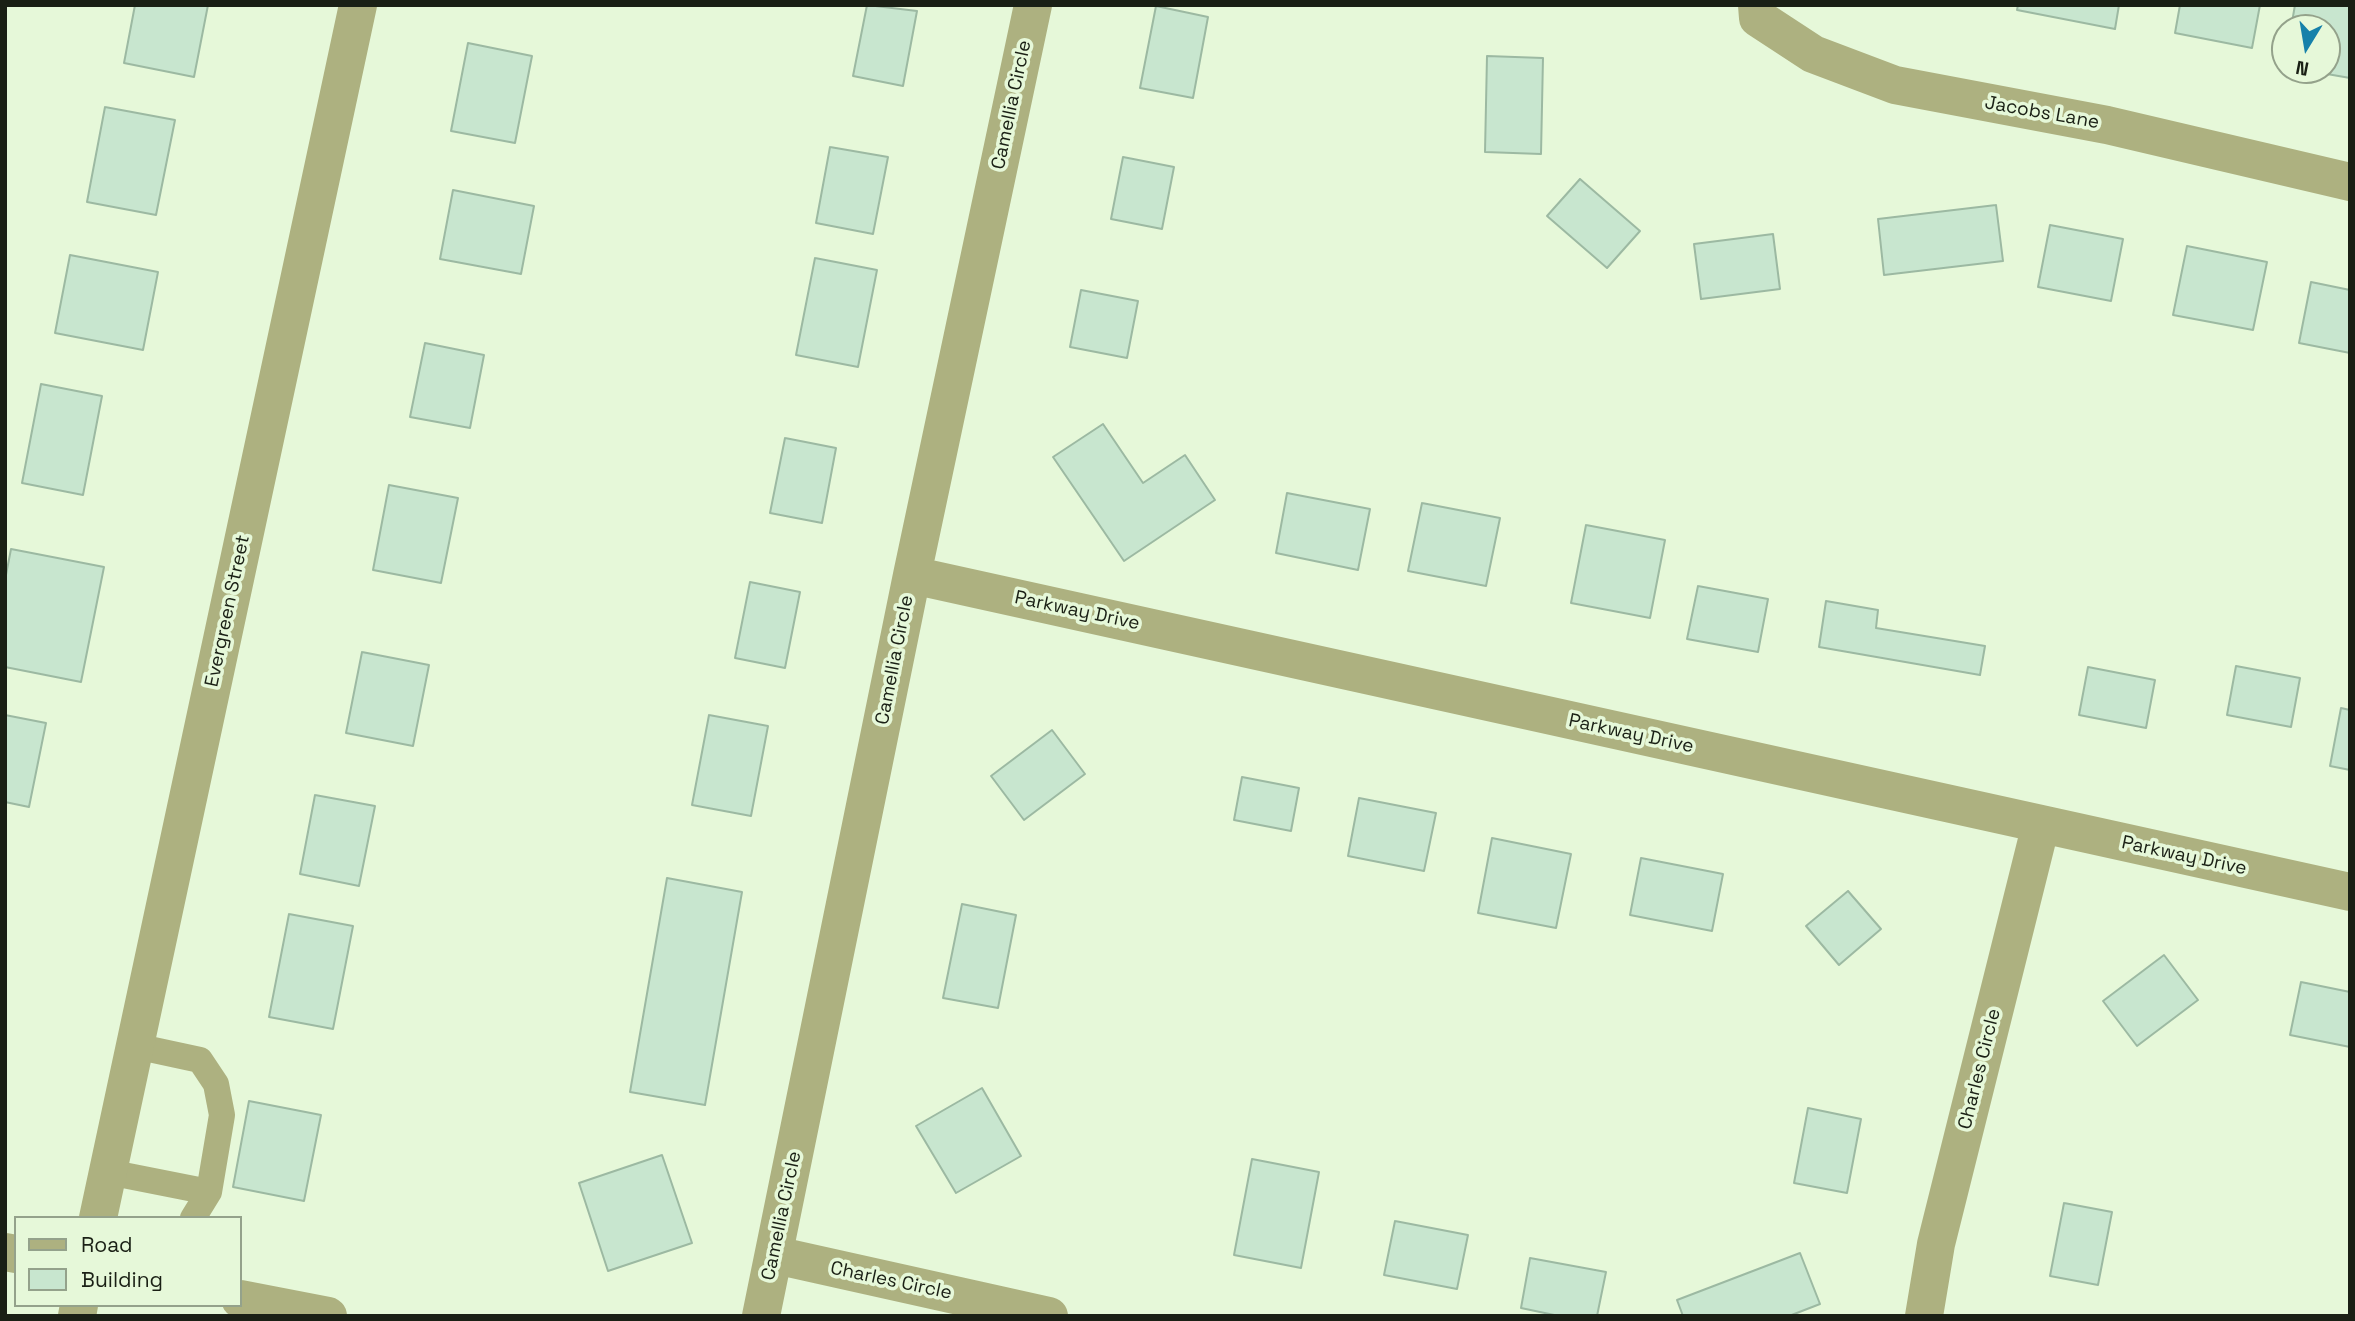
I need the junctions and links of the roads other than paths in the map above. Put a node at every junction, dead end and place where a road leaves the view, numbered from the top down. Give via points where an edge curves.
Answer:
1 (358, 5) edge
2 (1033, 5) edge
3 (1757, 5) edge
4 (2350, 182) edge
5 (912, 575) junction
6 (2041, 824) junction
7 (2350, 892) edge
8 (135, 1046) junction
9 (108, 1172) junction
10 (209, 1192) junction
11 (98, 1216) edge
12 (194, 1216) edge
13 (775, 1255) junction
14 (242, 1298) edge
15 (328, 1316) edge
16 (761, 1316) edge
17 (1049, 1316) edge
18 (1924, 1316) edge

1 - 8 street, Evergreen Street
2 - 5 street, Camellia Circle
3 - 4 street, Jacobs Lane via 1758,18 1813,54 1895,85 2107,125
5 - 6 street, Parkway Drive
5 - 13 street, Camellia Circle
6 - 7 street, Parkway Drive
6 - 18 street, Charles Circle via 1937,1244
8 - 9 street, Evergreen Street
8 - 10 lane via 201,1060 216,1084 222,1115
9 - 10 lane
9 - 11 street, Evergreen Street
10 - 12 lane
13 - 16 street, Camellia Circle
13 - 17 street, Charles Circle
14 - 15 street

